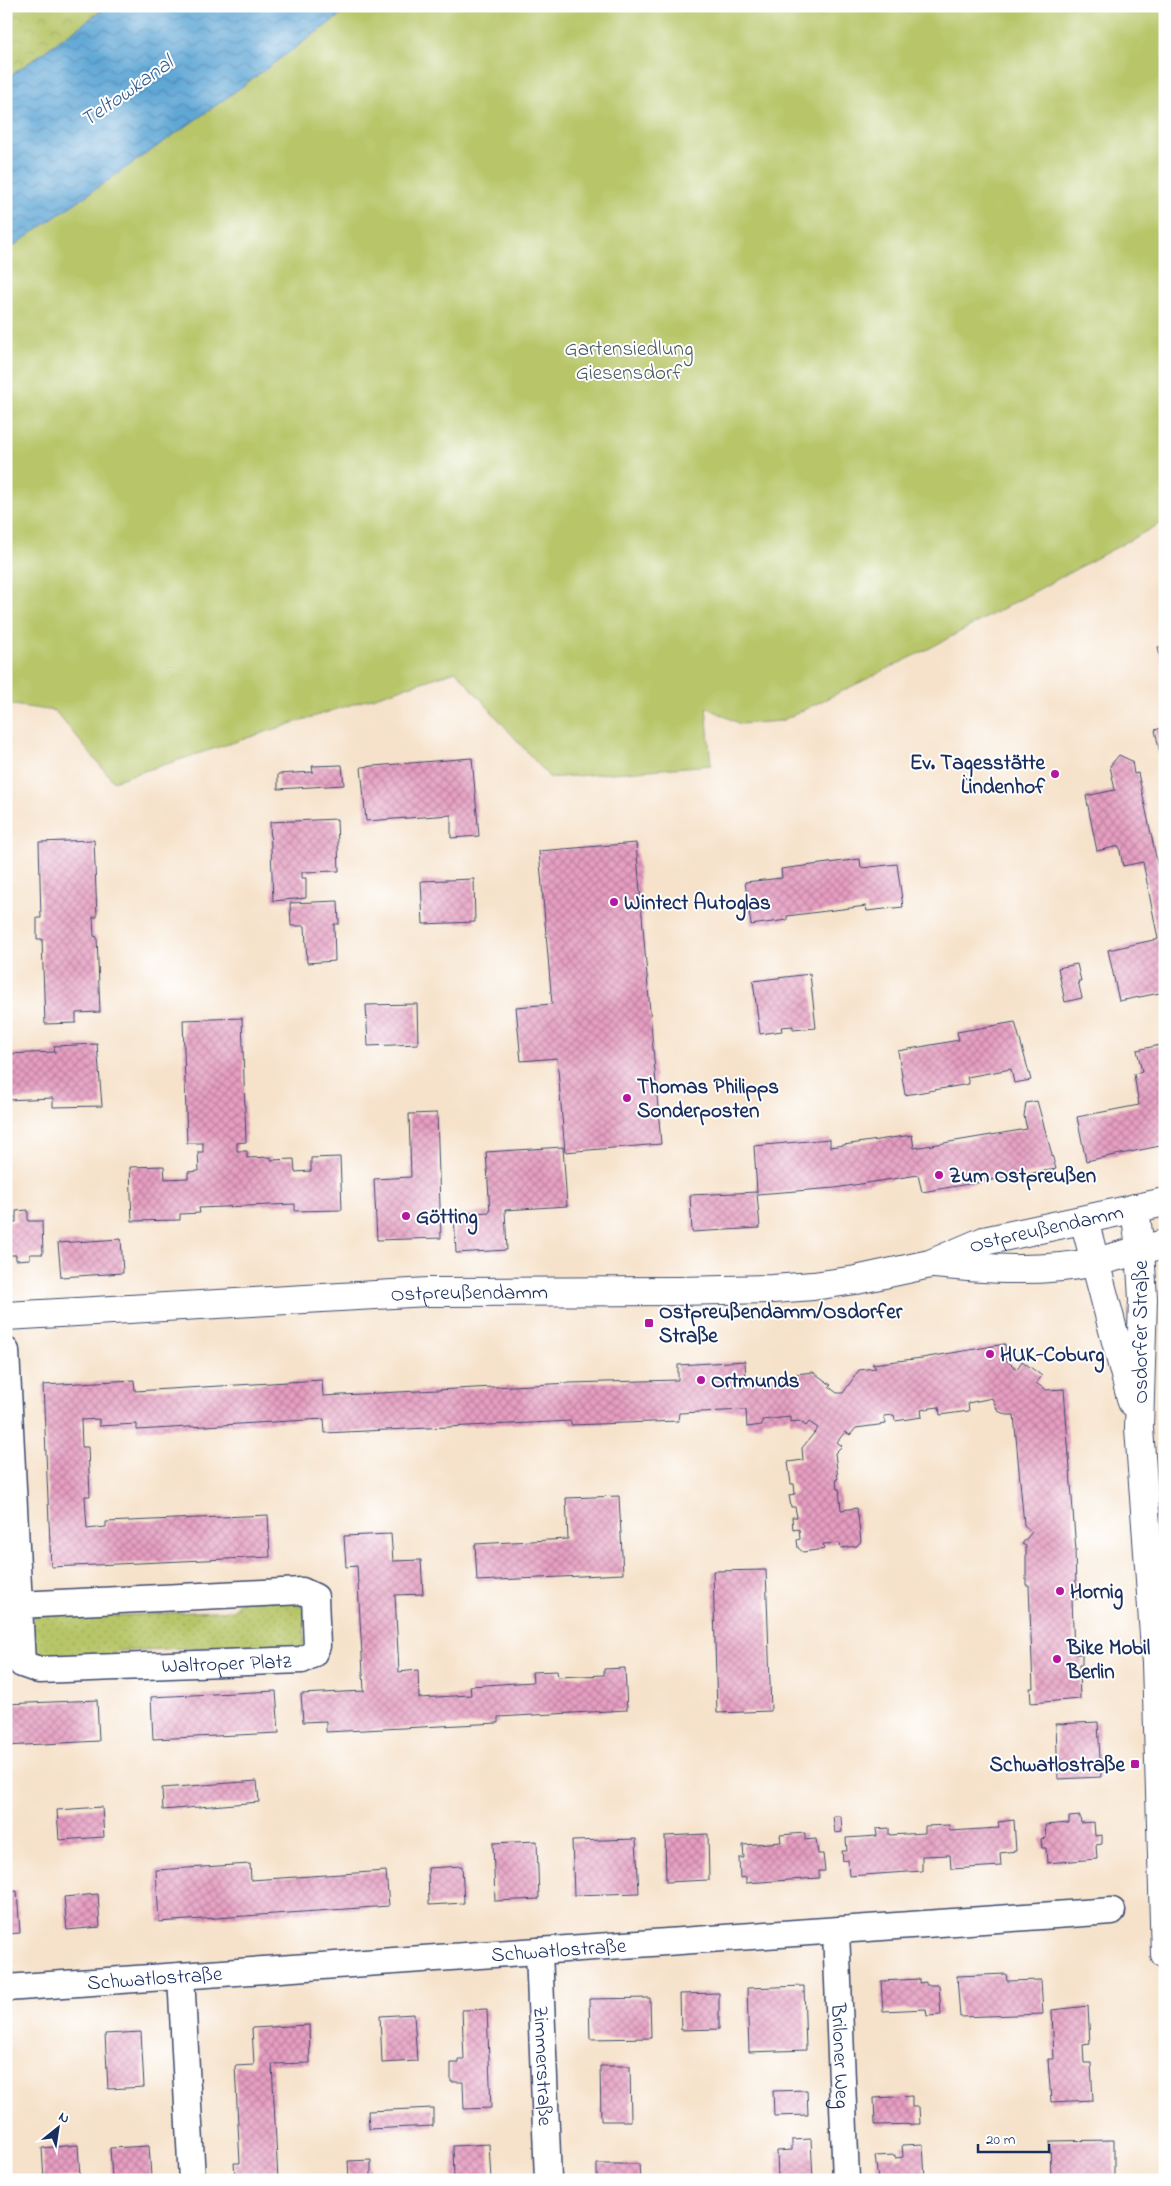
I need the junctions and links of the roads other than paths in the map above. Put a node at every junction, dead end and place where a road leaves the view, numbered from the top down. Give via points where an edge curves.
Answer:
1 (1165, 1202) edge
2 (1135, 1208) junction
3 (1084, 1220) junction
4 (1153, 1246) edge
5 (1094, 1262) junction
6 (930, 1264) junction
7 (6, 1316) edge
8 (6, 1351) edge
9 (1139, 1428) junction
10 (18, 1605) junction
11 (1112, 1911) dead end
12 (836, 1931) junction
13 (539, 1951) junction
14 (1165, 1954) edge
15 (181, 1976) junction
16 (6, 1988) edge
17 (192, 2180) edge
18 (548, 2180) edge
19 (846, 2180) edge

1 - 2 main road, Ostpreußendamm
2 - 3 main road, Ostpreußendamm
2 - 4 main road, Osdorfer Straße
3 - 5 main road, Osdorfer Straße
3 - 6 main road, Ostpreußendamm via 984,1241
4 - 5 main road, Ostpreußendamm
4 - 9 main road, Osdorfer Straße via 1143,1299
5 - 6 main road, Ostpreußendamm via 1048,1267 978,1268
5 - 9 main road, Osdorfer Straße
6 - 7 main road, Ostpreußendamm via 856,1280 773,1289 428,1292
8 - 10 street
9 - 14 main road, Osdorfer Straße via 1156,1663
10 - 10 street, Waltroper Platz via 22,1664 39,1670 302,1660 313,1654 318,1646 315,1597 302,1591
11 - 12 street, Schwatlostraße
12 - 13 street, Schwatlostraße
12 - 19 street, Briloner Weg
13 - 15 street, Schwatlostraße
13 - 18 street, Zimmerstraße
15 - 16 street, Schwatlostraße
15 - 17 street

